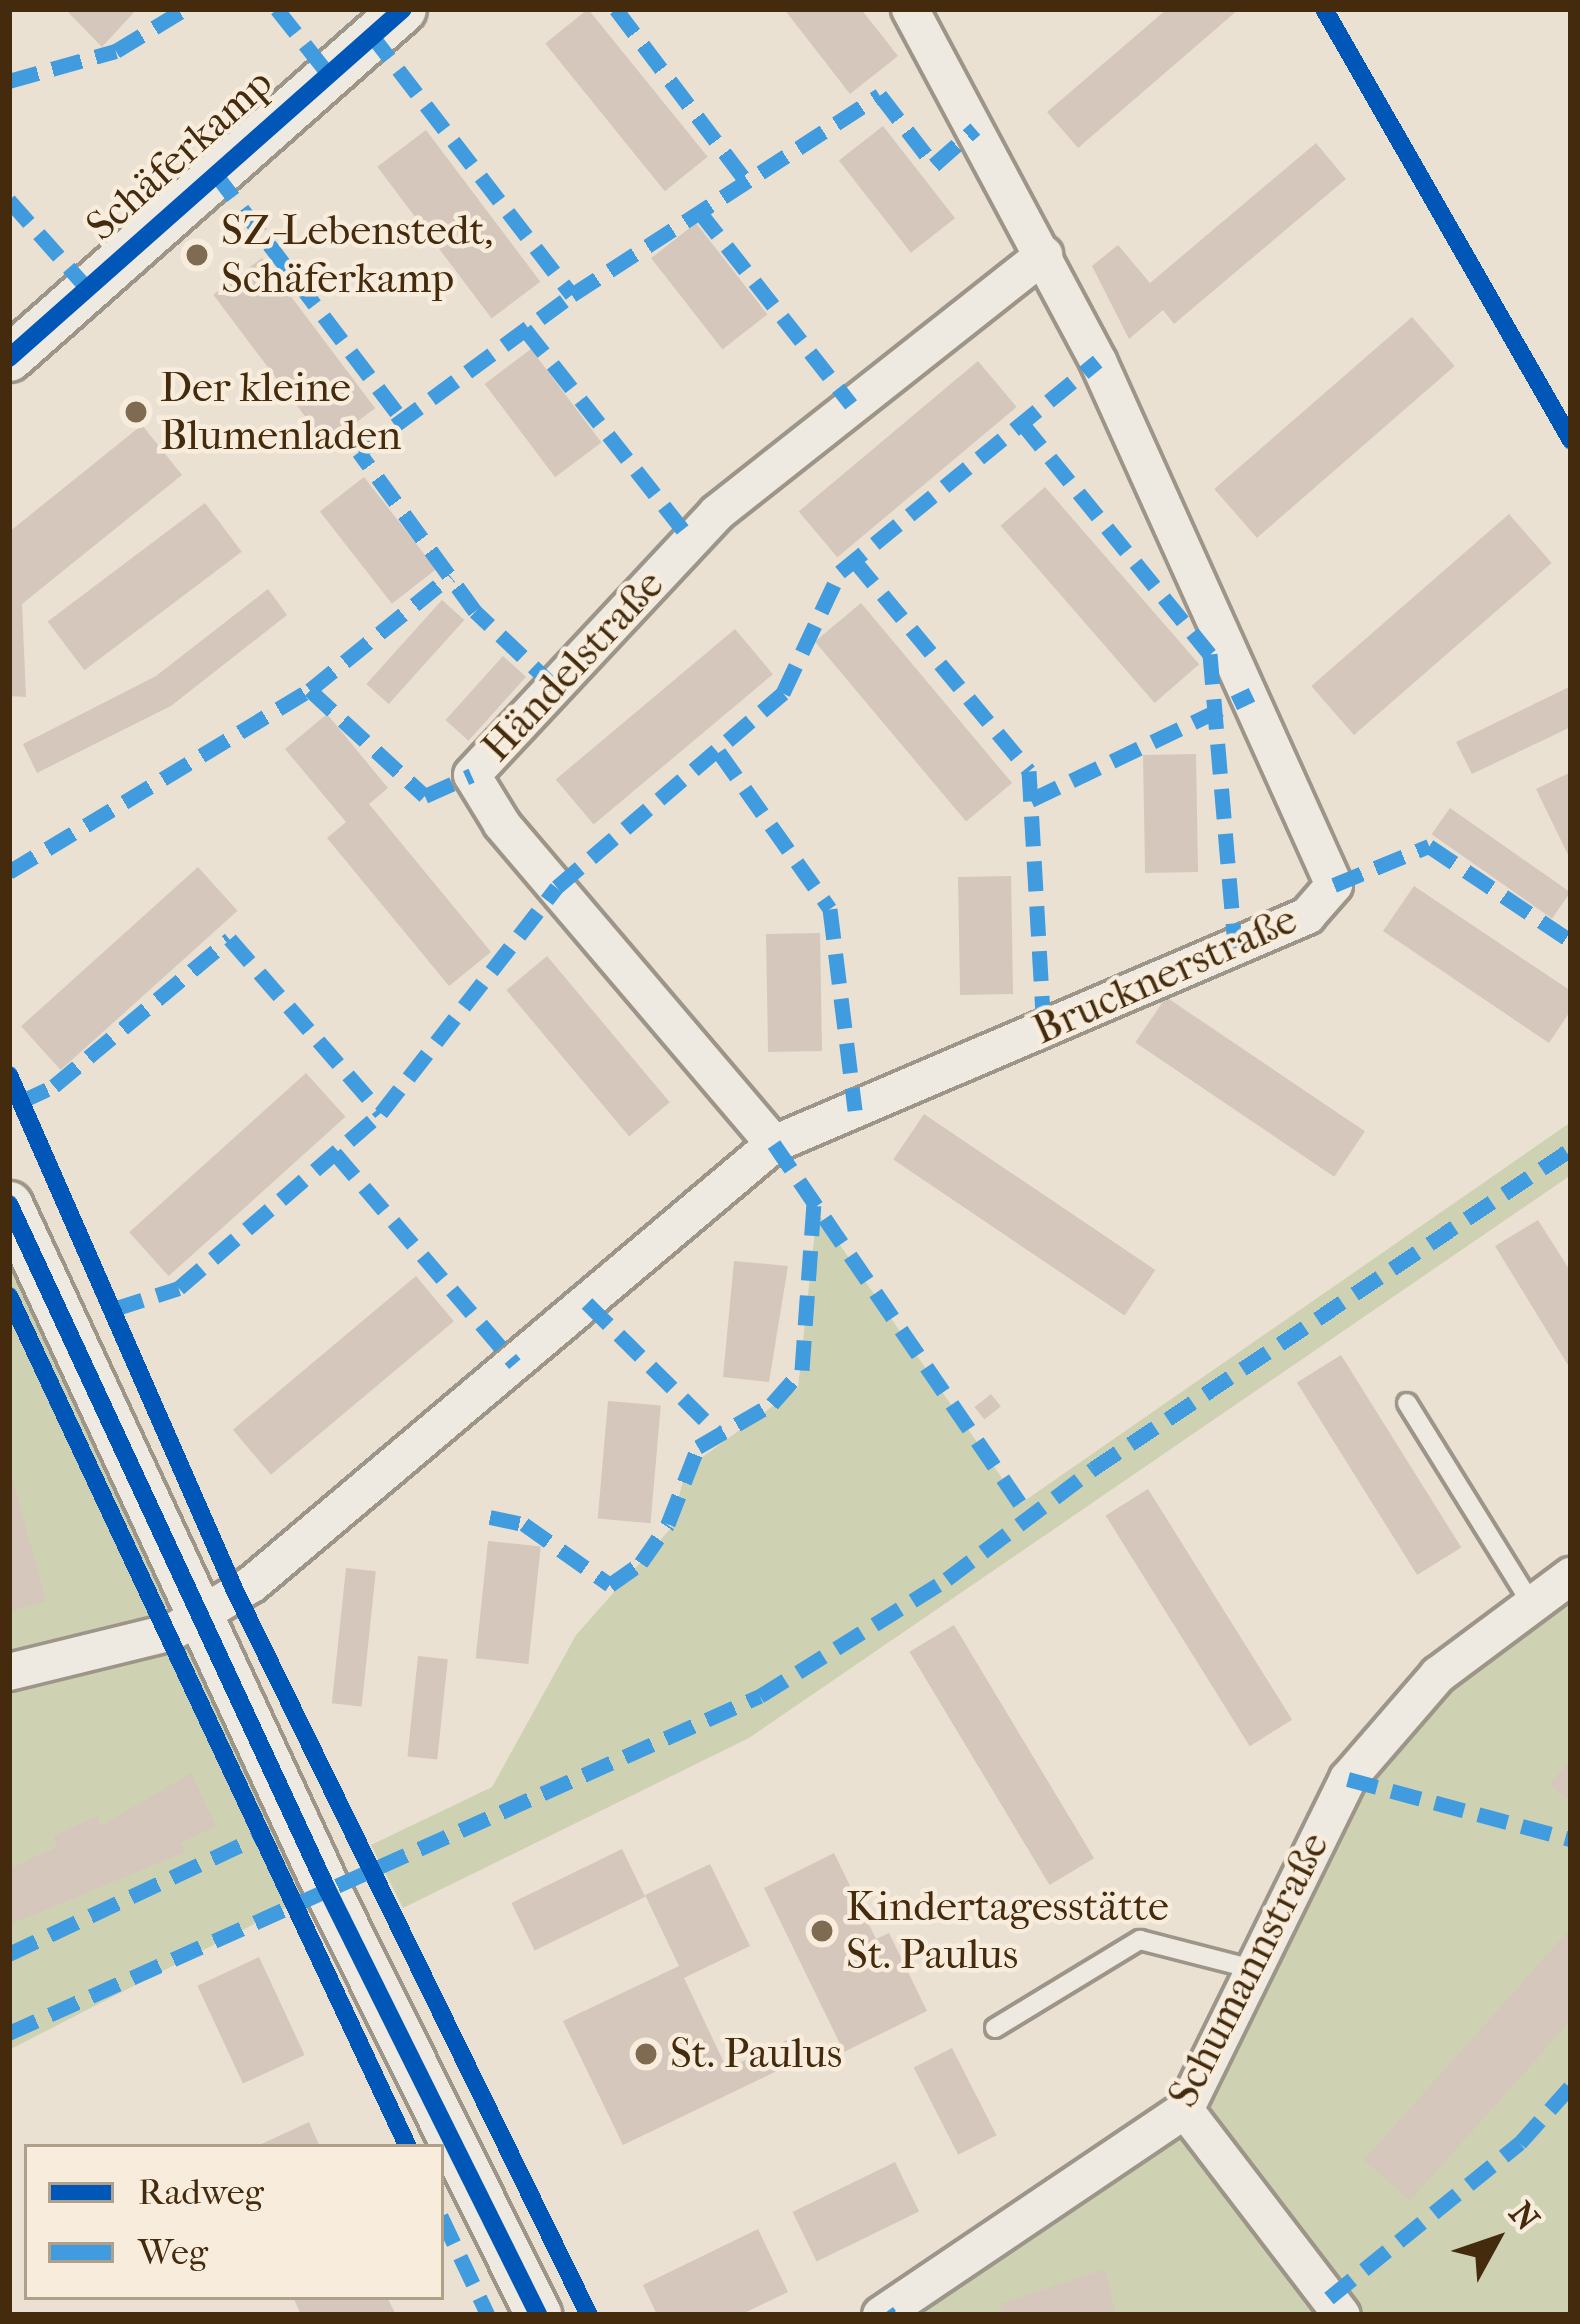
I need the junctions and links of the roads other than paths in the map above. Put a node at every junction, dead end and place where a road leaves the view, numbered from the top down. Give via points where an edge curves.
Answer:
1 (403, 9) edge
2 (910, 9) edge
3 (1044, 255) junction
4 (13, 346) edge
5 (774, 1144) junction
6 (9, 1204) edge
7 (1407, 1403) dead end
8 (1571, 1576) edge
9 (1531, 1603) junction
10 (200, 1615) junction
11 (9, 1672) edge
12 (1249, 1968) junction
13 (994, 2028) dead end
14 (1185, 2110) junction
15 (538, 2315) edge
16 (880, 2315) edge
17 (1342, 2315) edge

1 - 4 street, Schäferkamp
2 - 3 street, Brucknerstraße
3 - 5 street, Händelstraße via 717,513 472,775 502,824
3 - 5 street, Brucknerstraße via 1210,596 1334,885 1307,916
5 - 10 street, Brucknerstraße via 269,1570
6 - 10 street
7 - 9 lane
8 - 9 street, Schumannstraße
9 - 12 street, Schumannstraße via 1438,1675 1348,1779
10 - 11 street, Brucknerstraße via 172,1632
10 - 15 street
12 - 13 lane via 1141,1940
12 - 14 street, Schumannstraße
14 - 16 street, Schumannstraße
14 - 17 street

